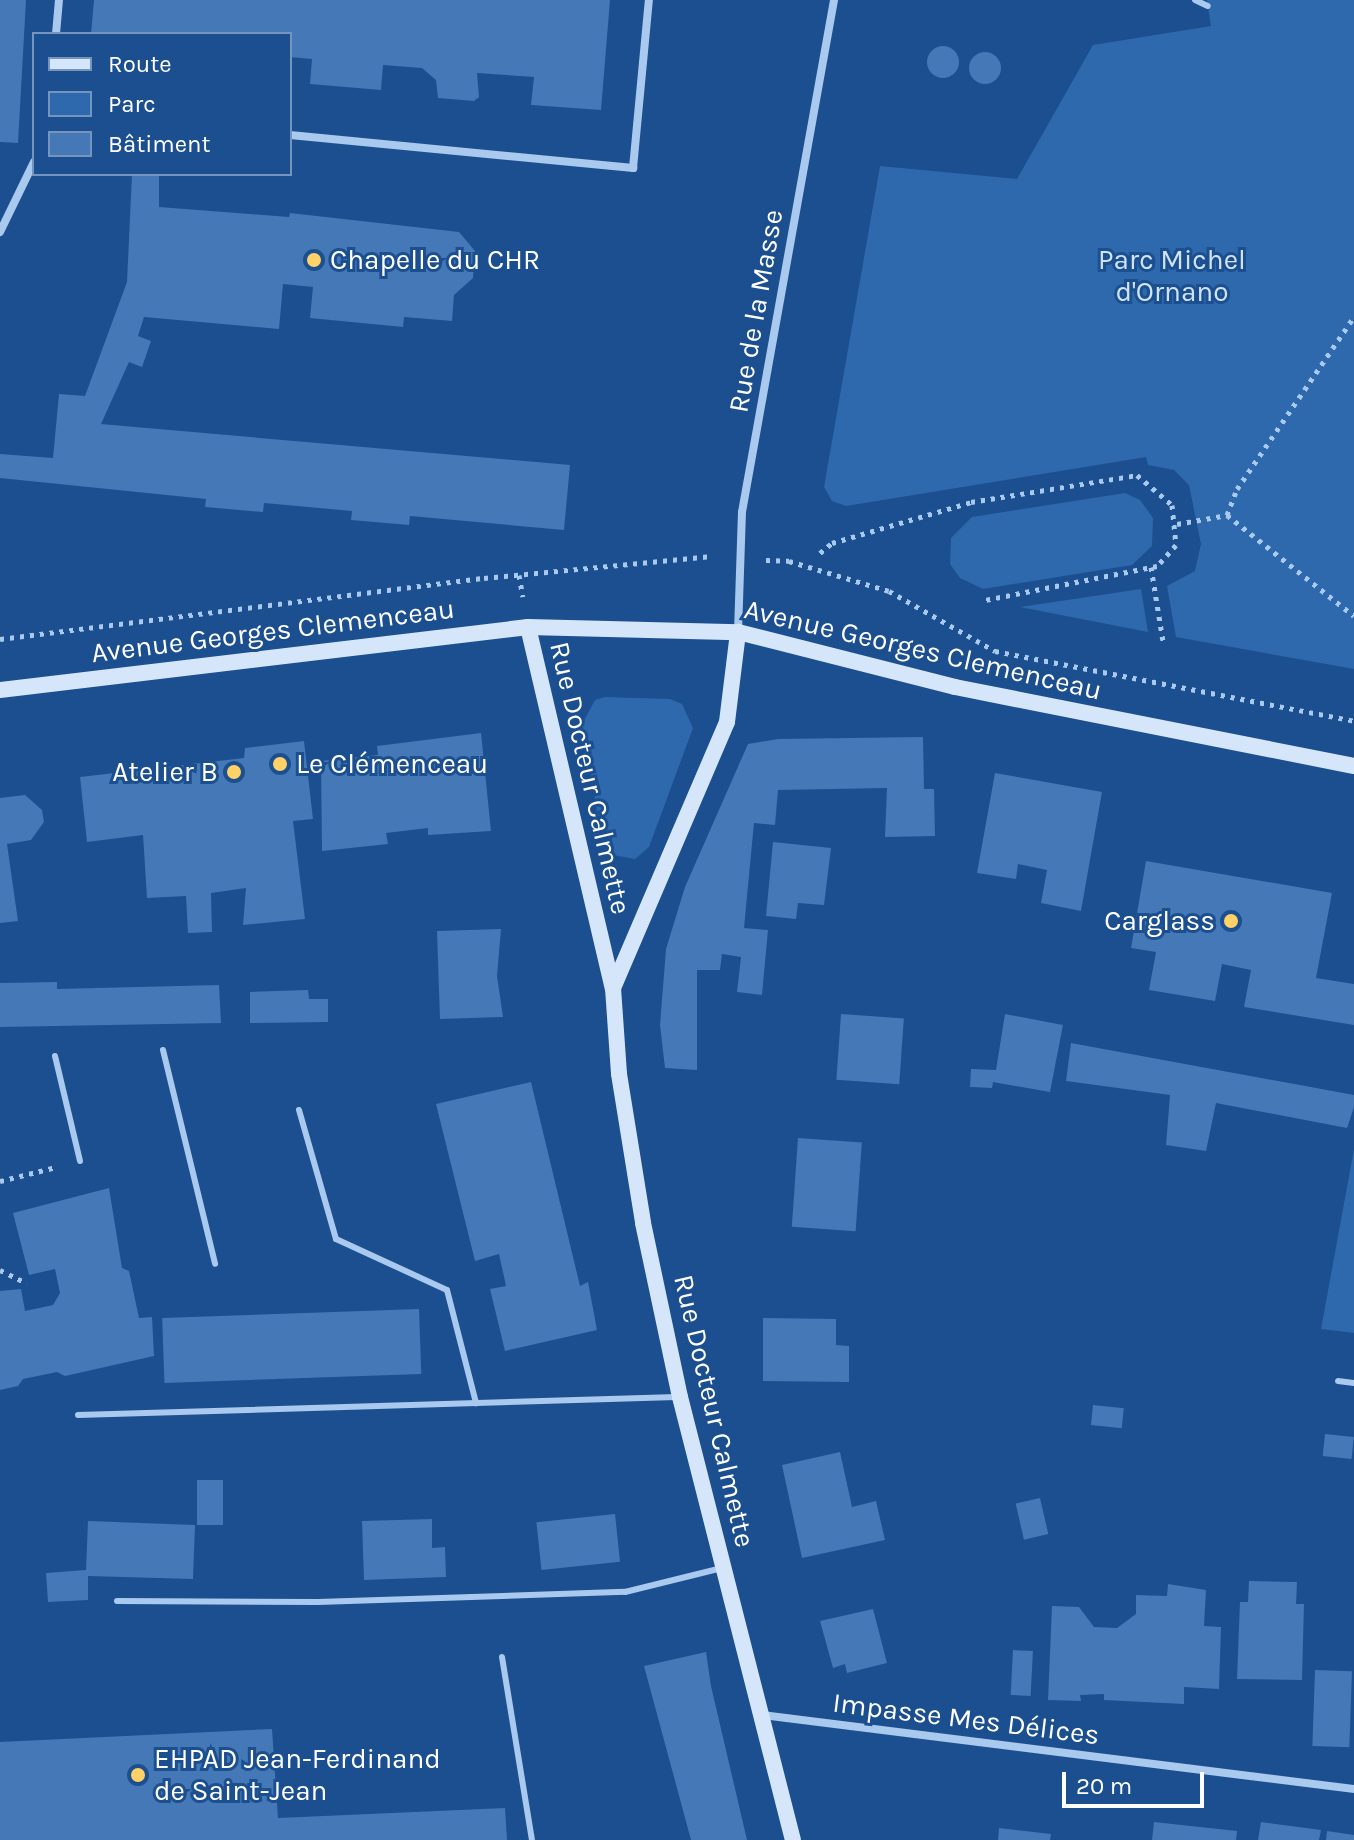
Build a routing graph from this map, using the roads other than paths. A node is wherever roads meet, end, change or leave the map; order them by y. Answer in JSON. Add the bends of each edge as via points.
{"nodes":[{"id":1,"x":59,"y":0,"type":"edge"},
{"id":2,"x":649,"y":0,"type":"edge"},
{"id":3,"x":834,"y":0,"type":"edge"},
{"id":4,"x":1195,"y":0,"type":"edge"},
{"id":5,"x":1208,"y":6,"type":"dead end"},
{"id":6,"x":56,"y":32,"type":"edge"},
{"id":7,"x":292,"y":135,"type":"edge"},
{"id":8,"x":32,"y":166,"type":"edge"},
{"id":9,"x":0,"y":232,"type":"edge"},
{"id":10,"x":528,"y":627,"type":"junction"},
{"id":11,"x":738,"y":632,"type":"junction"},
{"id":12,"x":0,"y":690,"type":"edge"},
{"id":13,"x":1354,"y":766,"type":"edge"},
{"id":14,"x":613,"y":988,"type":"junction"},
{"id":15,"x":163,"y":1050,"type":"dead end"},
{"id":16,"x":55,"y":1056,"type":"dead end"},
{"id":17,"x":299,"y":1110,"type":"dead end"},
{"id":18,"x":80,"y":1161,"type":"road end"},
{"id":19,"x":215,"y":1264,"type":"dead end"},
{"id":20,"x":1338,"y":1381,"type":"dead end"},
{"id":21,"x":1354,"y":1383,"type":"edge"},
{"id":22,"x":680,"y":1397,"type":"junction"},
{"id":23,"x":476,"y":1403,"type":"junction"},
{"id":24,"x":78,"y":1415,"type":"dead end"},
{"id":25,"x":724,"y":1567,"type":"junction"},
{"id":26,"x":117,"y":1601,"type":"dead end"},
{"id":27,"x":502,"y":1657,"type":"dead end"},
{"id":28,"x":762,"y":1715,"type":"junction"},
{"id":29,"x":1354,"y":1789,"type":"edge"},
{"id":30,"x":532,"y":1840,"type":"edge"},
{"id":31,"x":793,"y":1840,"type":"edge"}],
"edges":[{"from":1,"to":6,"type":"street"},
{"from":2,"to":7,"type":"street","via":[[633,168]]},
{"from":3,"to":11,"type":"street","name":"Rue de la Masse","via":[[742,512]]},
{"from":4,"to":5,"type":"lane"},
{"from":8,"to":9,"type":"street"},
{"from":10,"to":11,"type":"street","name":"Avenue Georges Clemenceau"},
{"from":10,"to":12,"type":"street","name":"Avenue Georges Clemenceau"},
{"from":10,"to":14,"type":"street","name":"Rue Docteur Calmette"},
{"from":11,"to":13,"type":"street","name":"Avenue Georges Clemenceau","via":[[955,687]]},
{"from":11,"to":14,"type":"street","name":"Rue Docteur Calmette","via":[[727,722]]},
{"from":14,"to":22,"type":"street","name":"Rue Docteur Calmette","via":[[619,1074],[643,1223]]},
{"from":15,"to":19,"type":"lane"},
{"from":16,"to":18,"type":"lane"},
{"from":17,"to":23,"type":"lane","via":[[336,1239],[447,1290]]},
{"from":20,"to":21,"type":"lane"},
{"from":22,"to":23,"type":"lane"},
{"from":22,"to":25,"type":"street","name":"Rue Docteur Calmette"},
{"from":23,"to":24,"type":"lane"},
{"from":25,"to":26,"type":"lane","via":[[625,1592],[318,1602]]},
{"from":25,"to":28,"type":"street","name":"Rue Docteur Calmette"},
{"from":27,"to":30,"type":"lane"},
{"from":28,"to":29,"type":"street","name":"Impasse Mes Délices"},
{"from":28,"to":31,"type":"street","name":"Rue Docteur Calmette"}]}
